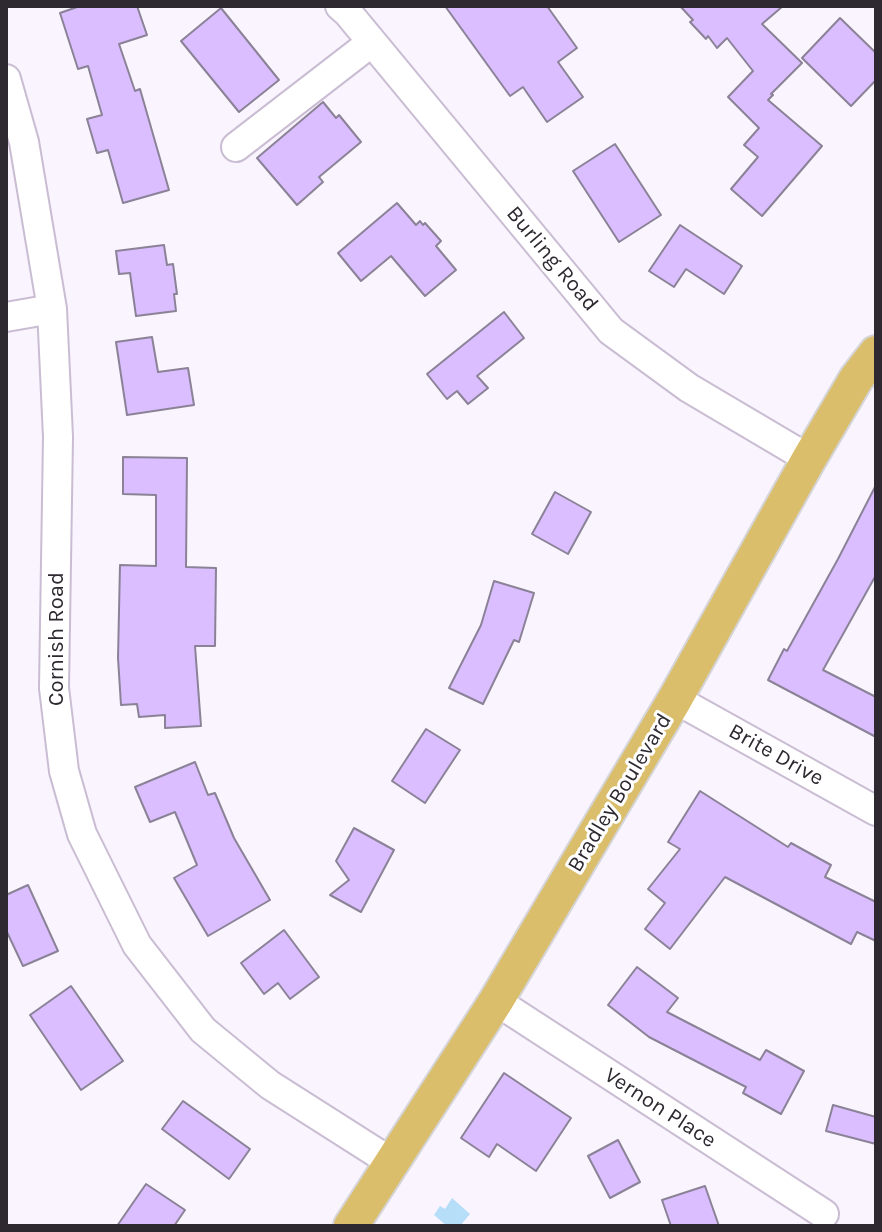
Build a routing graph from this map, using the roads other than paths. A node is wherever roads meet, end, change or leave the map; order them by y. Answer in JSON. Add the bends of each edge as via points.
{"nodes":[{"id":1,"x":340,"y":6,"type":"edge"},
{"id":2,"x":372,"y":42,"type":"junction"},
{"id":3,"x":6,"y":79,"type":"edge"},
{"id":4,"x":236,"y":147,"type":"dead end"},
{"id":5,"x":52,"y":309,"type":"junction"},
{"id":6,"x":6,"y":317,"type":"edge"},
{"id":7,"x":876,"y":353,"type":"edge"},
{"id":8,"x":809,"y":459,"type":"junction"},
{"id":9,"x":675,"y":699,"type":"junction"},
{"id":10,"x":876,"y":811,"type":"edge"},
{"id":11,"x":496,"y":1001,"type":"junction"},
{"id":12,"x":391,"y":1162,"type":"junction"},
{"id":13,"x":824,"y":1214,"type":"dead end"},
{"id":14,"x":351,"y":1226,"type":"edge"}],
"edges":[{"from":1,"to":2,"type":"street","name":"Burling Road"},
{"from":2,"to":4,"type":"street"},
{"from":2,"to":8,"type":"street","name":"Burling Road","via":[[611,331],[689,388]]},
{"from":3,"to":5,"type":"street","name":"Cornish Road","via":[[24,142]]},
{"from":5,"to":6,"type":"street"},
{"from":5,"to":12,"type":"street","name":"Cornish Road","via":[[58,437],[54,688],[64,771],[82,834],[137,945],[203,1030],[270,1085]]},
{"from":7,"to":8,"type":"main road","name":"Bradley Boulevard"},
{"from":8,"to":9,"type":"main road","name":"Bradley Boulevard"},
{"from":9,"to":10,"type":"street","name":"Brite Drive"},
{"from":9,"to":11,"type":"main road","name":"Bradley Boulevard"},
{"from":11,"to":12,"type":"main road","name":"Bradley Boulevard"},
{"from":11,"to":13,"type":"street","name":"Vernon Place"},
{"from":12,"to":14,"type":"main road","name":"Bradley Boulevard"}]}
